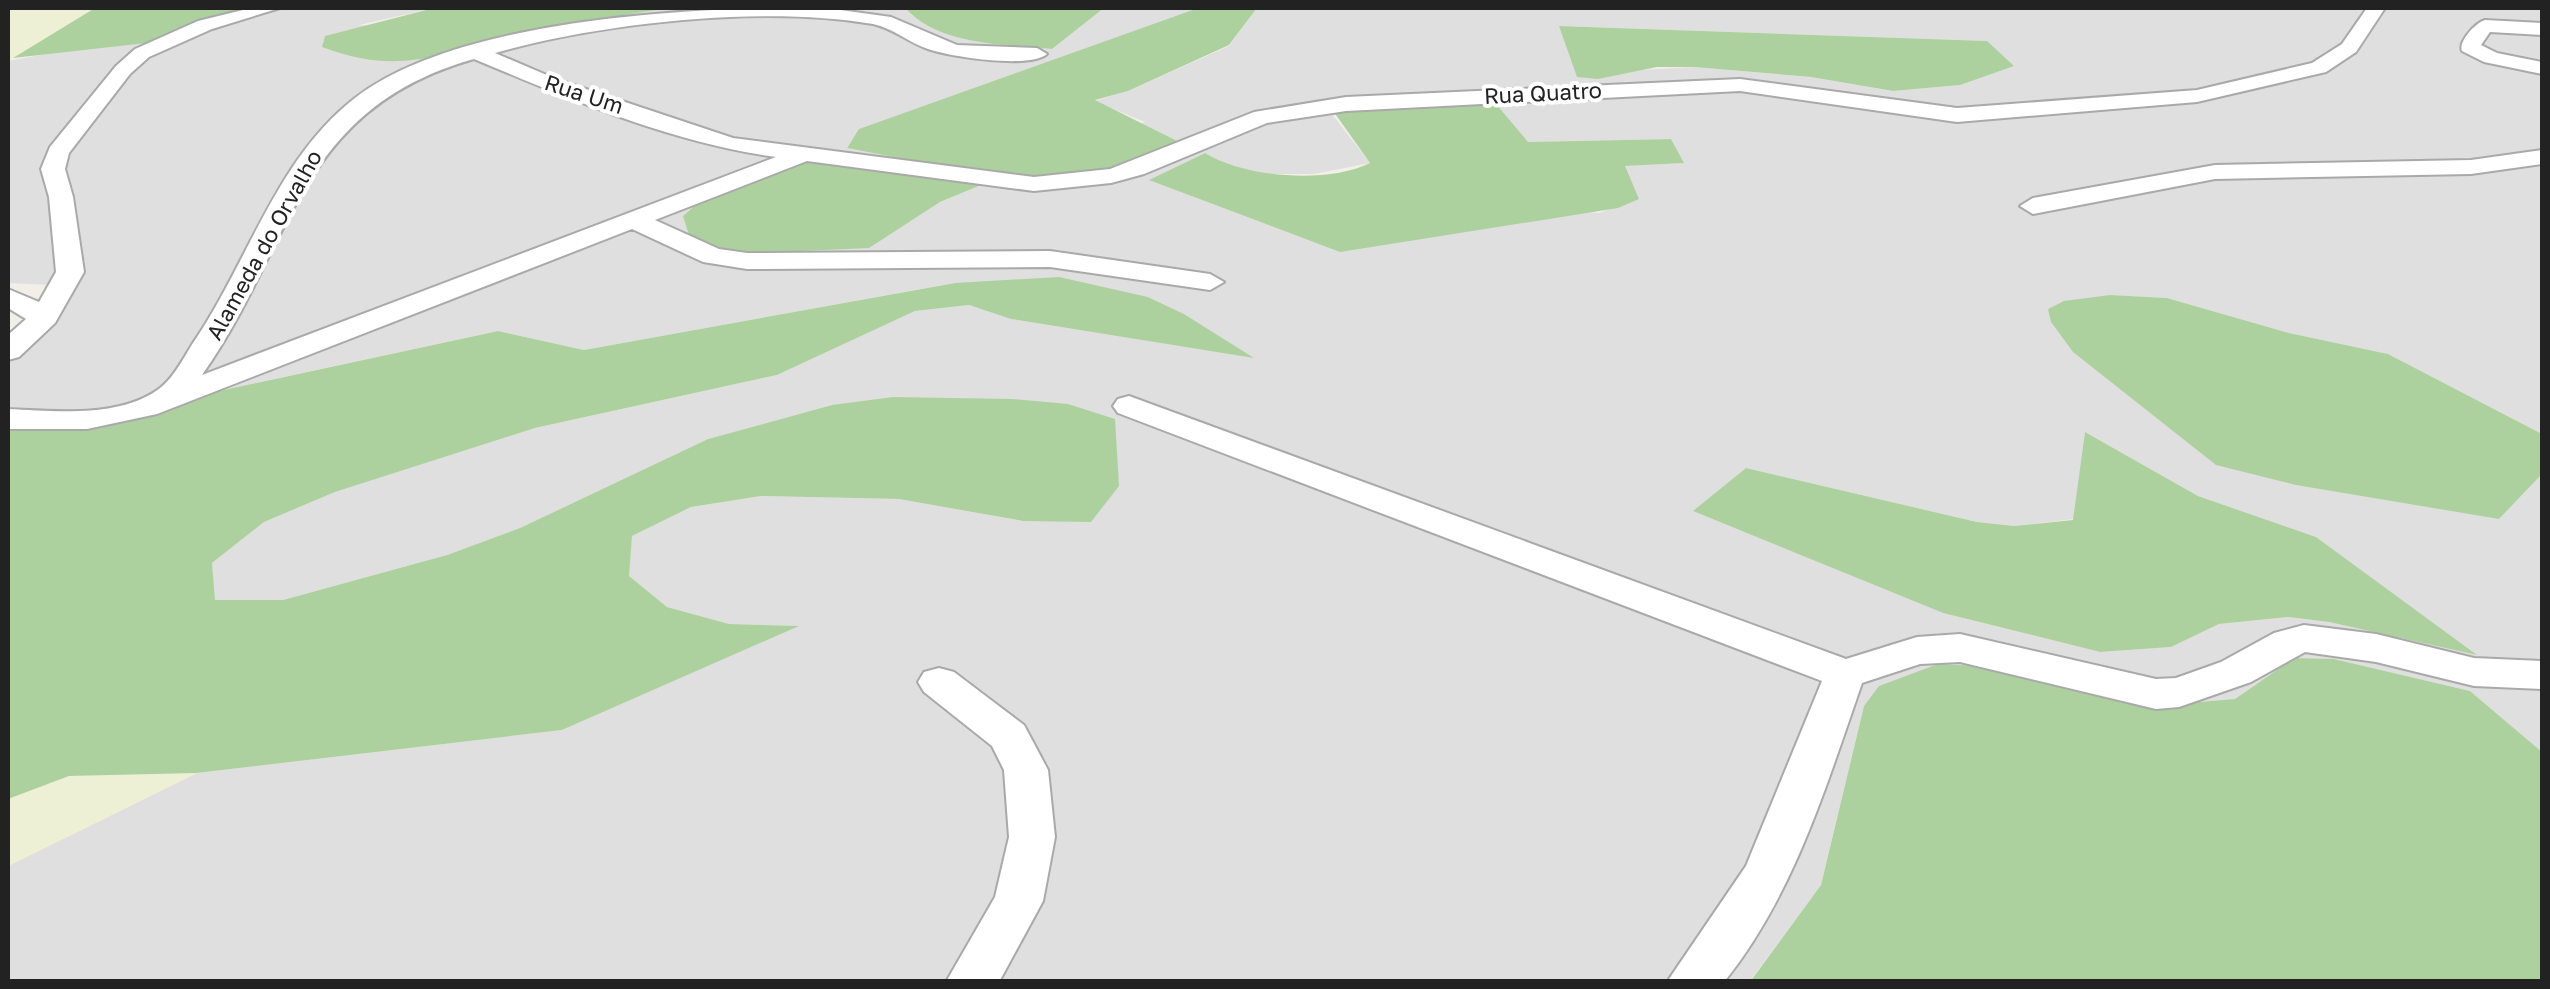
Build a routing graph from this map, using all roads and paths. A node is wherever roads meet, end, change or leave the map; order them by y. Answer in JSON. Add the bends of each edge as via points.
{"nodes":[{"id":1,"x":272,"y":8,"type":"edge"},
{"id":2,"x":2376,"y":8,"type":"edge"},
{"id":3,"x":876,"y":14,"type":"edge"},
{"id":4,"x":2542,"y":29,"type":"edge"},
{"id":5,"x":475,"y":52,"type":"junction"},
{"id":6,"x":1037,"y":54,"type":"dead end"},
{"id":7,"x":2542,"y":68,"type":"edge"},
{"id":8,"x":694,"y":132,"type":"joint"},
{"id":9,"x":807,"y":153,"type":"junction"},
{"id":10,"x":2542,"y":157,"type":"edge"},
{"id":11,"x":2034,"y":206,"type":"dead end"},
{"id":12,"x":635,"y":221,"type":"junction"},
{"id":13,"x":1210,"y":282,"type":"dead end"},
{"id":14,"x":8,"y":297,"type":"edge"},
{"id":15,"x":45,"y":317,"type":"junction"},
{"id":16,"x":8,"y":351,"type":"edge"},
{"id":17,"x":167,"y":399,"type":"junction"},
{"id":18,"x":1129,"y":406,"type":"dead end"},
{"id":19,"x":8,"y":419,"type":"edge"},
{"id":20,"x":1845,"y":674,"type":"junction"},
{"id":21,"x":2542,"y":675,"type":"edge"},
{"id":22,"x":939,"y":682,"type":"dead end"},
{"id":23,"x":972,"y":982,"type":"edge"},
{"id":24,"x":1693,"y":982,"type":"edge"}],
"edges":[{"from":1,"to":15,"type":"street","via":[[182,33],[142,53],[58,152],[53,169],[70,272]]},
{"from":2,"to":9,"type":"street","name":"Rua Quatro","via":[[2349,48],[2319,68],[2197,96],[2111,105],[1957,115],[1740,85],[1346,104],[1262,117],[1124,173],[1034,184]]},
{"from":3,"to":5,"type":"street","name":"Alameda do Orvalho","via":[[697,13]]},
{"from":3,"to":6,"type":"street","name":"Alameda do Orvalho","via":[[934,45]]},
{"from":4,"to":7,"type":"street","via":[[2485,26],[2469,46],[2491,58]]},
{"from":5,"to":8,"type":"street","name":"Rua Um"},
{"from":5,"to":17,"type":"street","name":"Alameda do Orvalho","via":[[372,94],[328,133],[215,337]]},
{"from":8,"to":9,"type":"street","name":"Rua Quatro","via":[[730,144]]},
{"from":9,"to":12,"type":"street"},
{"from":10,"to":11,"type":"street","via":[[2424,169],[2216,172]]},
{"from":12,"to":13,"type":"street","via":[[713,256],[747,260],[1050,259]]},
{"from":12,"to":17,"type":"street"},
{"from":14,"to":15,"type":"street"},
{"from":15,"to":16,"type":"street"},
{"from":17,"to":19,"type":"street","via":[[80,419]]},
{"from":18,"to":20,"type":"street"},
{"from":20,"to":21,"type":"street","via":[[1917,651],[1960,648],[2156,694],[2236,672],[2304,638],[2474,672]]},
{"from":20,"to":24,"type":"street","via":[[1754,897]]},
{"from":22,"to":23,"type":"street","via":[[1009,736],[1026,770],[1032,837],[1019,901]]}]}
